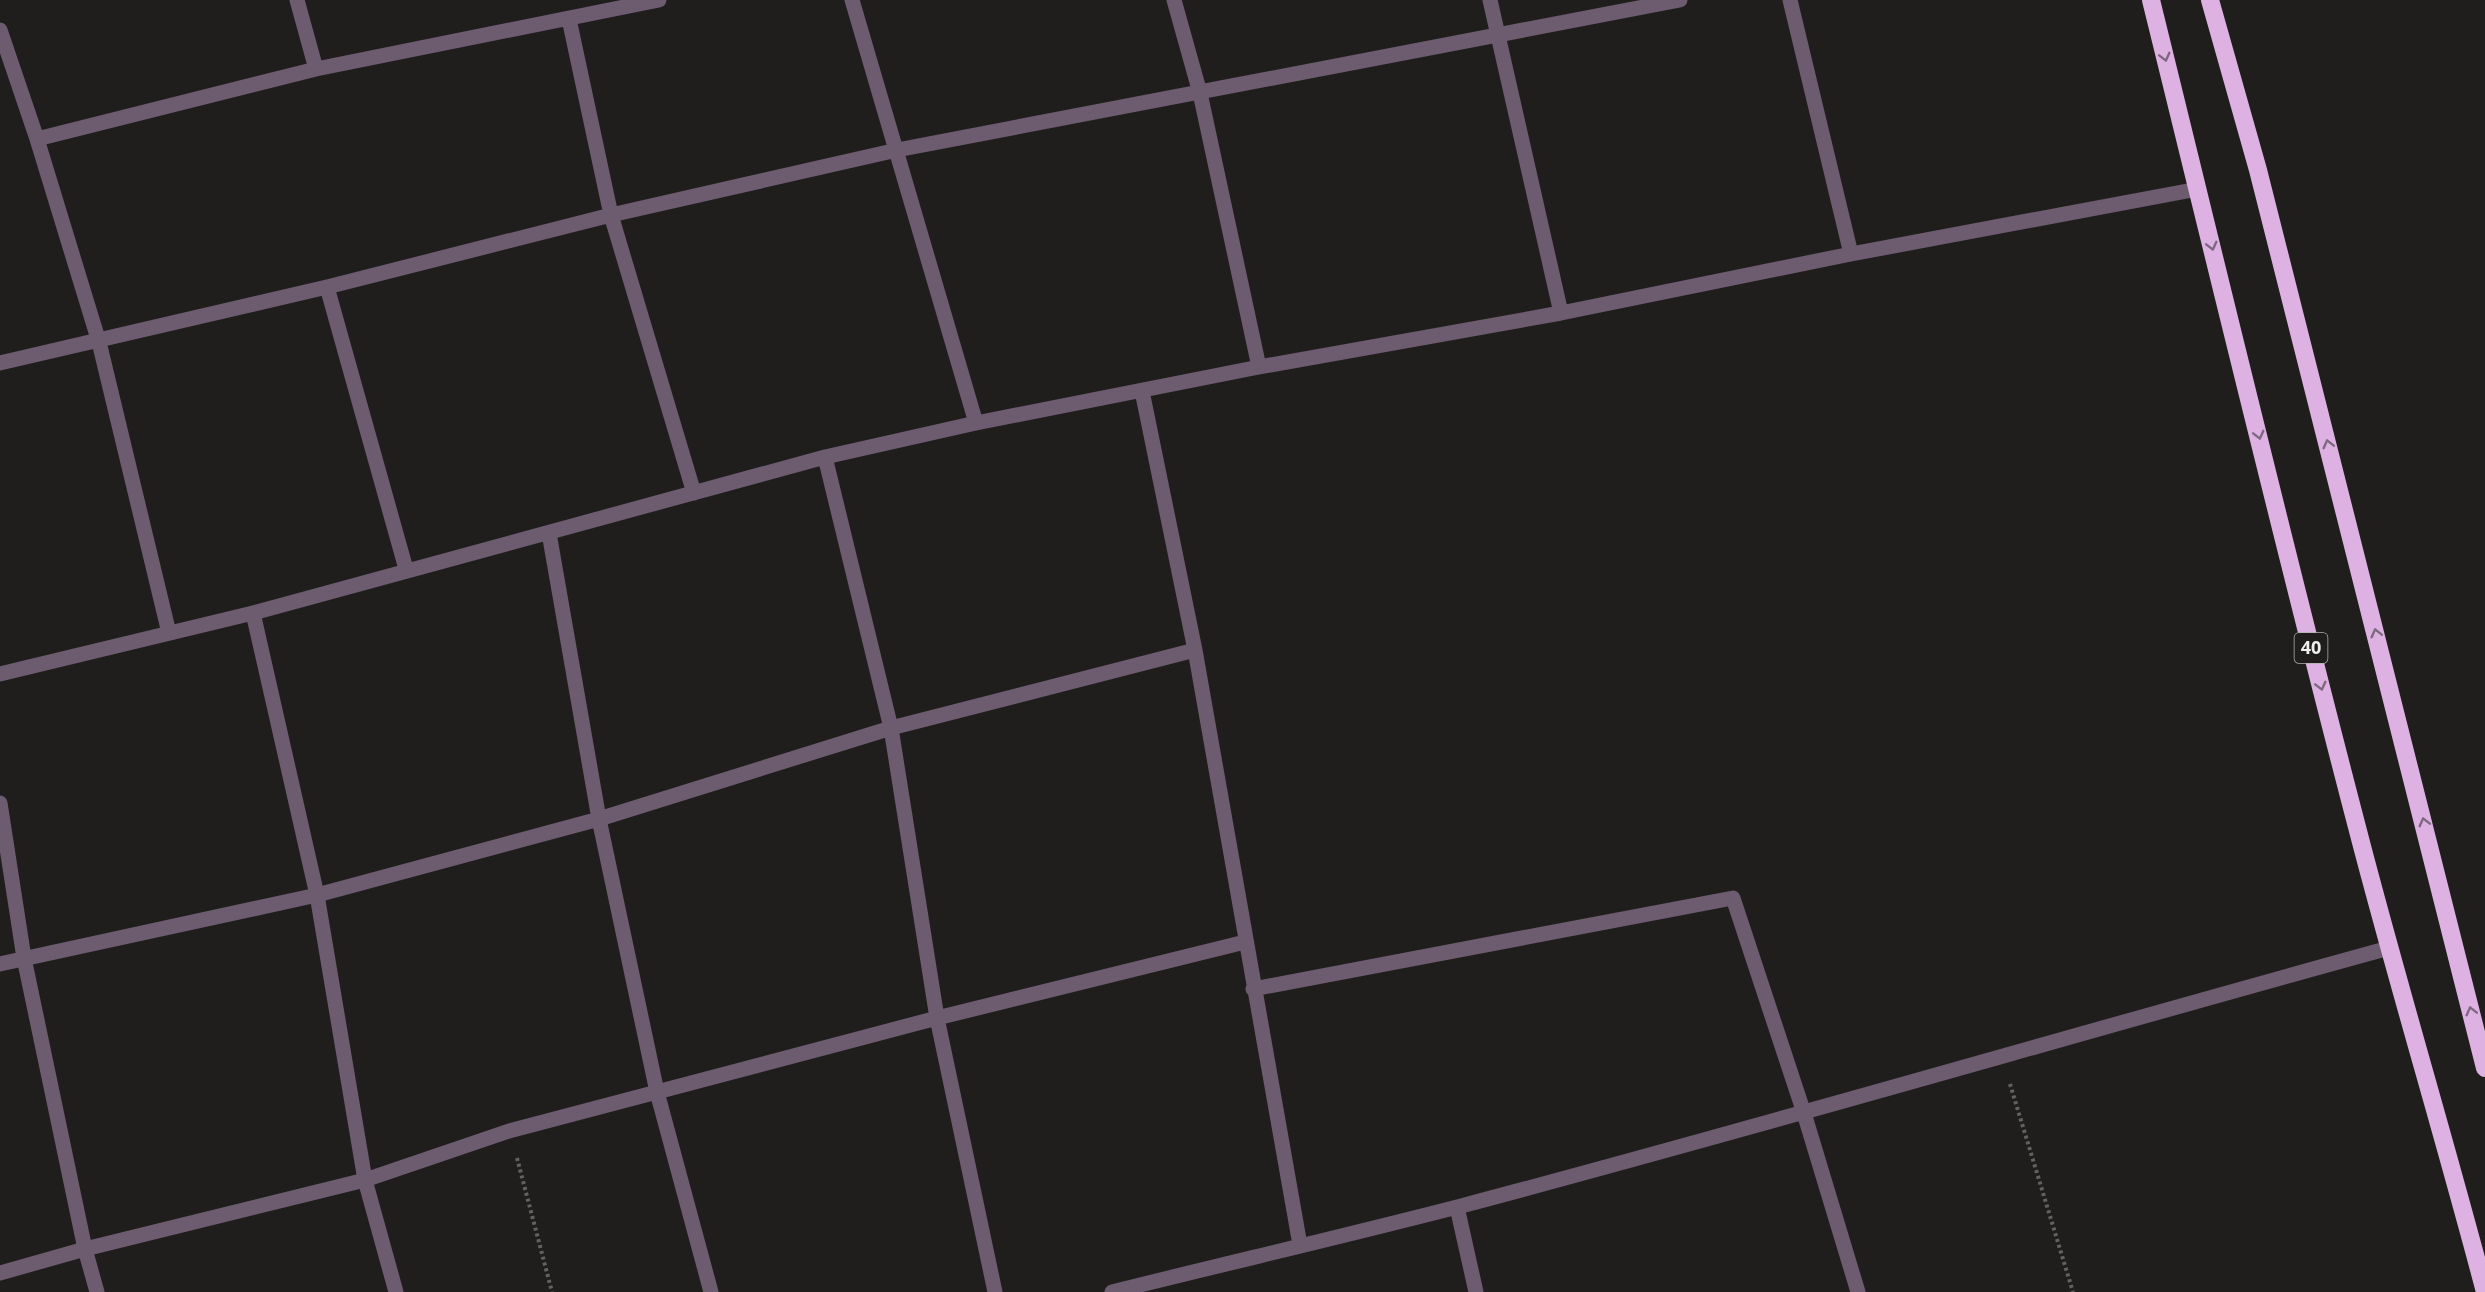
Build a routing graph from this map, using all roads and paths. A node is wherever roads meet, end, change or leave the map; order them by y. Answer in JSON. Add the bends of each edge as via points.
{"nodes":[{"id":1,"x":297,"y":0,"type":"edge"},
{"id":2,"x":659,"y":0,"type":"edge"},
{"id":3,"x":852,"y":0,"type":"edge"},
{"id":4,"x":1174,"y":0,"type":"edge"},
{"id":5,"x":1490,"y":0,"type":"edge"},
{"id":6,"x":1680,"y":0,"type":"edge"},
{"id":7,"x":1790,"y":0,"type":"edge"},
{"id":8,"x":2151,"y":0,"type":"edge"},
{"id":9,"x":2210,"y":0,"type":"edge"},
{"id":10,"x":569,"y":19,"type":"junction"},
{"id":11,"x":0,"y":30,"type":"edge"},
{"id":12,"x":1499,"y":33,"type":"junction"},
{"id":13,"x":6,"y":68,"type":"edge"},
{"id":14,"x":316,"y":69,"type":"junction"},
{"id":15,"x":1200,"y":93,"type":"junction"},
{"id":16,"x":37,"y":139,"type":"junction"},
{"id":17,"x":897,"y":150,"type":"junction"},
{"id":18,"x":2198,"y":189,"type":"junction"},
{"id":19,"x":611,"y":215,"type":"junction"},
{"id":20,"x":1851,"y":254,"type":"junction"},
{"id":21,"x":327,"y":287,"type":"junction"},
{"id":22,"x":1561,"y":313,"type":"junction"},
{"id":23,"x":99,"y":342,"type":"junction"},
{"id":24,"x":0,"y":363,"type":"edge"},
{"id":25,"x":1259,"y":368,"type":"junction"},
{"id":26,"x":1142,"y":391,"type":"junction"},
{"id":27,"x":976,"y":423,"type":"junction"},
{"id":28,"x":825,"y":457,"type":"junction"},
{"id":29,"x":694,"y":493,"type":"junction"},
{"id":30,"x":549,"y":533,"type":"junction"},
{"id":31,"x":406,"y":569,"type":"junction"},
{"id":32,"x":253,"y":613,"type":"junction"},
{"id":33,"x":169,"y":633,"type":"junction"},
{"id":34,"x":1195,"y":650,"type":"junction"},
{"id":35,"x":0,"y":674,"type":"edge"},
{"id":36,"x":891,"y":728,"type":"junction"},
{"id":37,"x":0,"y":803,"type":"edge"},
{"id":38,"x":599,"y":819,"type":"junction"},
{"id":39,"x":317,"y":896,"type":"junction"},
{"id":40,"x":1245,"y":942,"type":"junction"},
{"id":41,"x":2389,"y":948,"type":"junction"},
{"id":42,"x":24,"y":958,"type":"junction"},
{"id":43,"x":0,"y":964,"type":"edge"},
{"id":44,"x":1253,"y":989,"type":"junction"},
{"id":45,"x":937,"y":1018,"type":"junction"},
{"id":46,"x":2001,"y":1055,"type":"junction"},
{"id":47,"x":2484,"y":1064,"type":"edge"},
{"id":48,"x":657,"y":1092,"type":"junction"},
{"id":49,"x":1804,"y":1113,"type":"junction"},
{"id":50,"x":509,"y":1131,"type":"junction"},
{"id":51,"x":365,"y":1180,"type":"junction"},
{"id":52,"x":1457,"y":1207,"type":"junction"},
{"id":53,"x":1300,"y":1245,"type":"junction"},
{"id":54,"x":85,"y":1249,"type":"junction"},
{"id":55,"x":0,"y":1273,"type":"edge"},
{"id":56,"x":97,"y":1292,"type":"edge"},
{"id":57,"x":396,"y":1292,"type":"edge"},
{"id":58,"x":552,"y":1292,"type":"edge"},
{"id":59,"x":711,"y":1292,"type":"edge"},
{"id":60,"x":995,"y":1292,"type":"edge"},
{"id":61,"x":1112,"y":1292,"type":"edge"},
{"id":62,"x":1476,"y":1292,"type":"edge"},
{"id":63,"x":1858,"y":1292,"type":"edge"},
{"id":64,"x":2073,"y":1292,"type":"edge"},
{"id":65,"x":2485,"y":1292,"type":"edge"}],
"edges":[{"from":1,"to":14,"type":"street"},
{"from":2,"to":10,"type":"street"},
{"from":3,"to":17,"type":"street"},
{"from":4,"to":15,"type":"street"},
{"from":5,"to":12,"type":"street"},
{"from":6,"to":12,"type":"street"},
{"from":7,"to":20,"type":"street"},
{"from":8,"to":18,"type":"highway","number":"40","one_way":true},
{"from":47,"to":9,"type":"highway","one_way":true,"via":[[2260,181]]},
{"from":10,"to":14,"type":"street"},
{"from":10,"to":19,"type":"street"},
{"from":11,"to":13,"type":"street"},
{"from":12,"to":15,"type":"street"},
{"from":12,"to":22,"type":"street"},
{"from":13,"to":16,"type":"street"},
{"from":14,"to":16,"type":"street"},
{"from":15,"to":17,"type":"street"},
{"from":15,"to":25,"type":"street"},
{"from":16,"to":23,"type":"street"},
{"from":17,"to":19,"type":"street"},
{"from":17,"to":27,"type":"street"},
{"from":18,"to":20,"type":"street"},
{"from":18,"to":41,"type":"highway","number":"40","one_way":true},
{"from":19,"to":21,"type":"street"},
{"from":19,"to":29,"type":"street"},
{"from":20,"to":22,"type":"street"},
{"from":21,"to":23,"type":"street"},
{"from":21,"to":31,"type":"street"},
{"from":22,"to":25,"type":"street"},
{"from":23,"to":24,"type":"street"},
{"from":23,"to":33,"type":"street"},
{"from":25,"to":26,"type":"street"},
{"from":26,"to":27,"type":"street"},
{"from":26,"to":34,"type":"street"},
{"from":27,"to":28,"type":"street"},
{"from":28,"to":29,"type":"street"},
{"from":28,"to":36,"type":"street"},
{"from":29,"to":30,"type":"street"},
{"from":30,"to":31,"type":"street"},
{"from":30,"to":38,"type":"street"},
{"from":31,"to":32,"type":"street"},
{"from":32,"to":33,"type":"street"},
{"from":32,"to":39,"type":"street"},
{"from":33,"to":35,"type":"street"},
{"from":34,"to":36,"type":"street"},
{"from":34,"to":40,"type":"street"},
{"from":36,"to":38,"type":"street"},
{"from":36,"to":45,"type":"street"},
{"from":37,"to":42,"type":"street"},
{"from":38,"to":39,"type":"street"},
{"from":38,"to":48,"type":"street"},
{"from":39,"to":42,"type":"street"},
{"from":39,"to":51,"type":"street"},
{"from":40,"to":44,"type":"street"},
{"from":40,"to":45,"type":"street"},
{"from":41,"to":46,"type":"street"},
{"from":41,"to":65,"type":"highway","number":"40"},
{"from":42,"to":43,"type":"street"},
{"from":42,"to":54,"type":"street"},
{"from":44,"to":49,"type":"street","via":[[1733,898]]},
{"from":44,"to":53,"type":"street"},
{"from":45,"to":48,"type":"street"},
{"from":45,"to":60,"type":"street"},
{"from":46,"to":49,"type":"street"},
{"from":46,"to":64,"type":"path"},
{"from":48,"to":50,"type":"street"},
{"from":48,"to":59,"type":"street"},
{"from":49,"to":52,"type":"street"},
{"from":49,"to":63,"type":"street"},
{"from":50,"to":51,"type":"street"},
{"from":50,"to":58,"type":"path"},
{"from":51,"to":54,"type":"street"},
{"from":51,"to":57,"type":"street"},
{"from":52,"to":53,"type":"street"},
{"from":52,"to":62,"type":"street"},
{"from":53,"to":61,"type":"street"},
{"from":54,"to":55,"type":"street"},
{"from":54,"to":56,"type":"street"}]}
